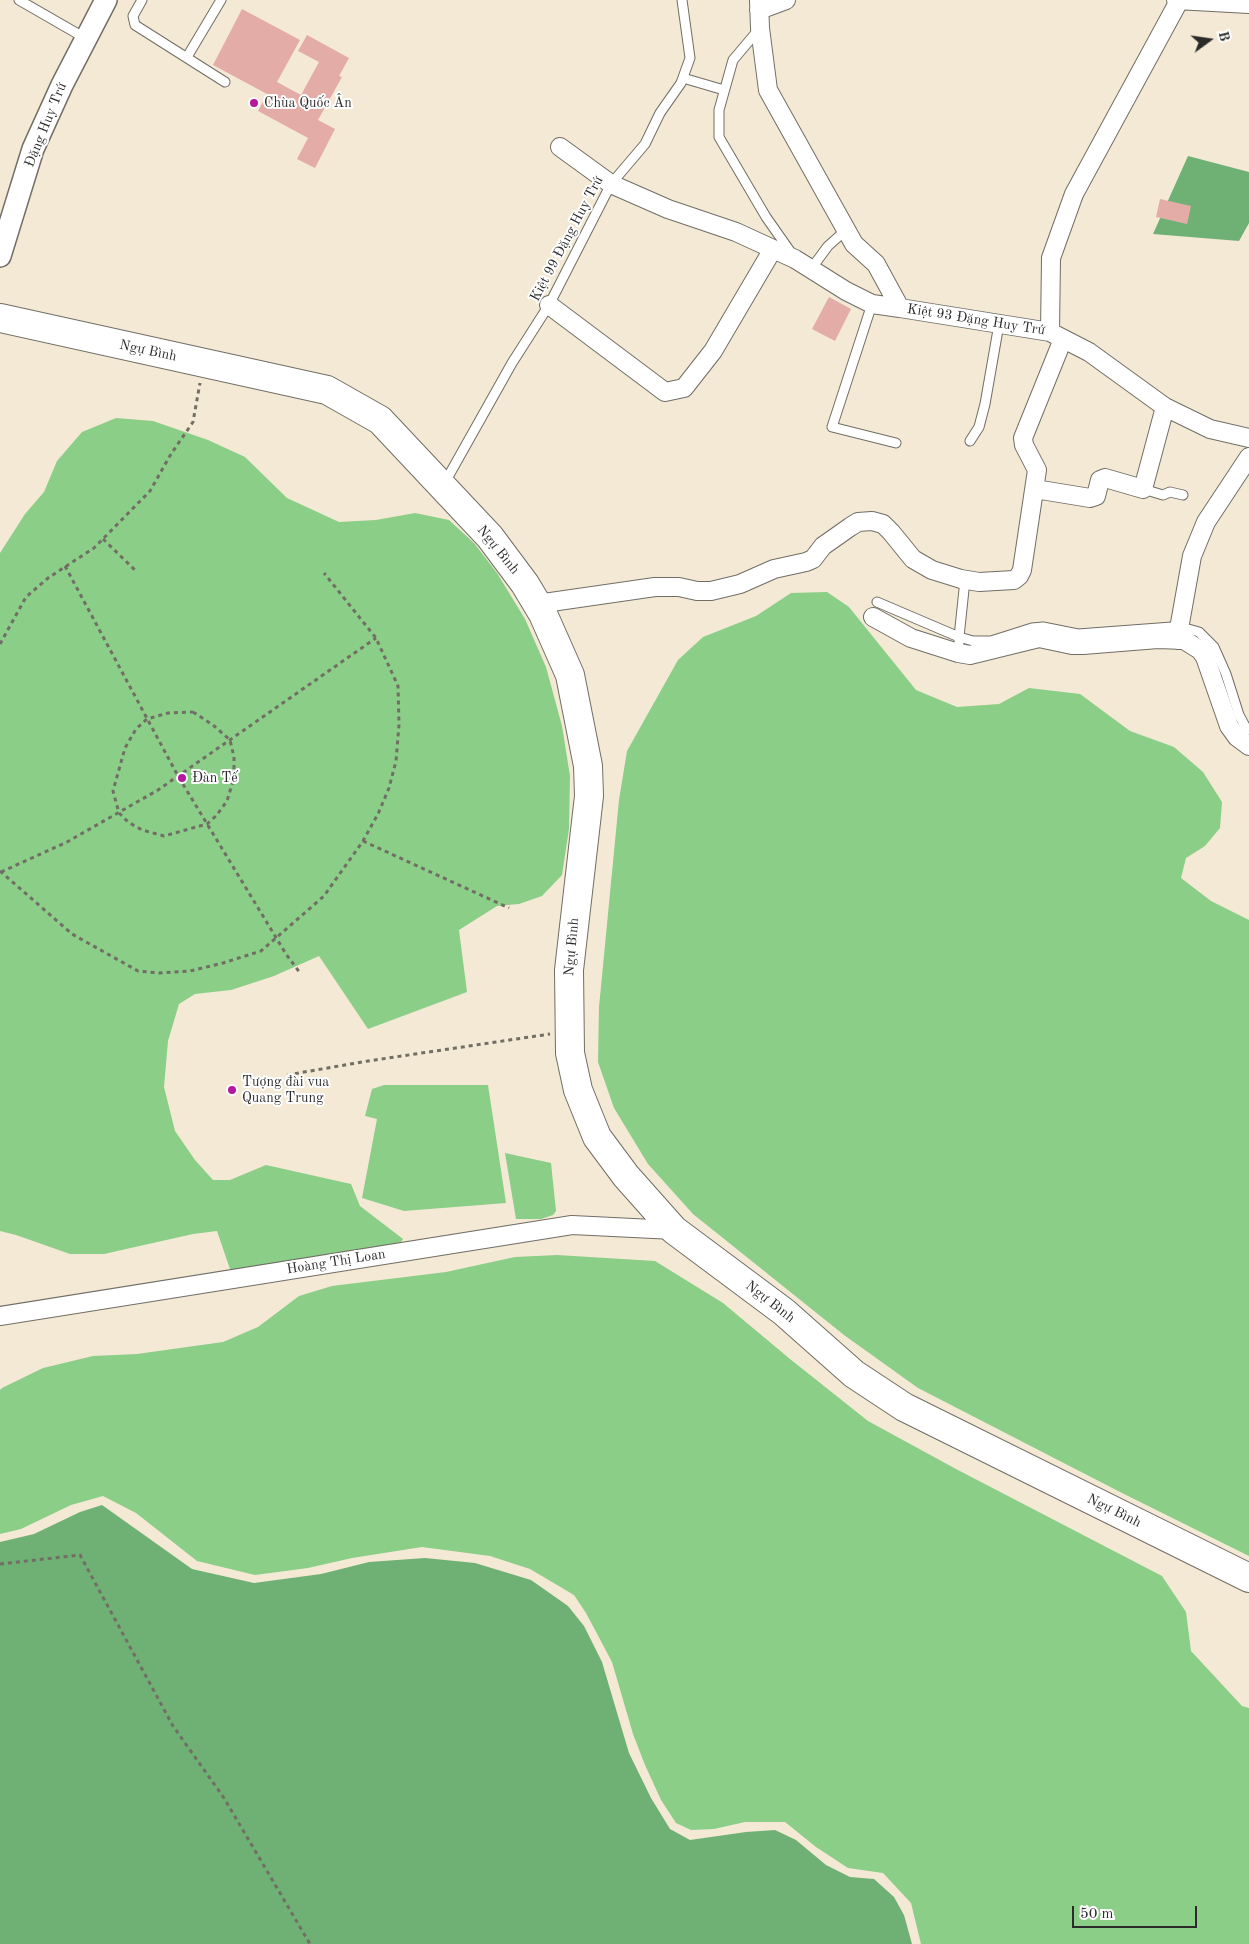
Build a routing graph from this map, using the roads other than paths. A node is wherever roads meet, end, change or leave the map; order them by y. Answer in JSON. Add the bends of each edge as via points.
{"nodes":[{"id":1,"x":19,"y":0,"type":"edge"},
{"id":2,"x":106,"y":0,"type":"edge"},
{"id":3,"x":142,"y":0,"type":"edge"},
{"id":4,"x":221,"y":0,"type":"edge"},
{"id":5,"x":682,"y":0,"type":"edge"},
{"id":6,"x":786,"y":0,"type":"edge"},
{"id":7,"x":1178,"y":1,"type":"edge"},
{"id":8,"x":1249,"y":4,"type":"edge"},
{"id":9,"x":759,"y":5,"type":"edge"},
{"id":10,"x":760,"y":28,"type":"junction"},
{"id":11,"x":85,"y":38,"type":"junction"},
{"id":12,"x":187,"y":57,"type":"junction"},
{"id":13,"x":683,"y":78,"type":"junction"},
{"id":14,"x":225,"y":82,"type":"dead end"},
{"id":15,"x":724,"y":90,"type":"junction"},
{"id":16,"x":560,"y":146,"type":"dead end"},
{"id":17,"x":610,"y":184,"type":"junction"},
{"id":18,"x":846,"y":230,"type":"junction"},
{"id":19,"x":773,"y":248,"type":"junction"},
{"id":20,"x":0,"y":256,"type":"edge"},
{"id":21,"x":795,"y":259,"type":"junction"},
{"id":22,"x":811,"y":269,"type":"junction"},
{"id":23,"x":872,"y":304,"type":"junction"},
{"id":24,"x":549,"y":305,"type":"junction"},
{"id":25,"x":900,"y":308,"type":"junction"},
{"id":26,"x":0,"y":318,"type":"edge"},
{"id":27,"x":999,"y":324,"type":"junction"},
{"id":28,"x":1057,"y":336,"type":"junction"},
{"id":29,"x":1165,"y":407,"type":"junction"},
{"id":30,"x":1249,"y":438,"type":"edge"},
{"id":31,"x":970,"y":441,"type":"dead end"},
{"id":32,"x":896,"y":443,"type":"dead end"},
{"id":33,"x":1249,"y":457,"type":"edge"},
{"id":34,"x":442,"y":487,"type":"junction"},
{"id":35,"x":1035,"y":488,"type":"junction"},
{"id":36,"x":1143,"y":489,"type":"junction"},
{"id":37,"x":1183,"y":495,"type":"dead end"},
{"id":38,"x":965,"y":580,"type":"junction"},
{"id":39,"x":537,"y":604,"type":"junction"},
{"id":40,"x":875,"y":610,"type":"dead end"},
{"id":41,"x":1178,"y":633,"type":"junction"},
{"id":42,"x":959,"y":645,"type":"junction"},
{"id":43,"x":1249,"y":730,"type":"edge"},
{"id":44,"x":1249,"y":746,"type":"edge"},
{"id":45,"x":674,"y":1230,"type":"junction"},
{"id":46,"x":0,"y":1316,"type":"edge"},
{"id":47,"x":1249,"y":1578,"type":"edge"}],
"edges":[{"from":1,"to":11,"type":"lane"},
{"from":2,"to":11,"type":"street","name":"Đặng Huy Trứ"},
{"from":3,"to":12,"type":"lane","via":[[132,16],[135,25]]},
{"from":4,"to":12,"type":"lane"},
{"from":5,"to":13,"type":"lane","name":"Kiệt 99 Đặng Huy Trứ","via":[[690,58]]},
{"from":6,"to":9,"type":"street"},
{"from":7,"to":8,"type":"street"},
{"from":7,"to":28,"type":"street","via":[[1074,194],[1051,258]]},
{"from":9,"to":10,"type":"street","name":"Kiệt 93 Đặng Huy Trứ"},
{"from":10,"to":15,"type":"lane","via":[[733,60]]},
{"from":10,"to":18,"type":"street","name":"Kiệt 93 Đặng Huy Trứ","via":[[768,90]]},
{"from":11,"to":20,"type":"street","name":"Đặng Huy Trứ","via":[[33,149]]},
{"from":12,"to":14,"type":"lane"},
{"from":13,"to":15,"type":"lane"},
{"from":13,"to":17,"type":"lane","name":"Kiệt 99 Đặng Huy Trứ","via":[[645,144]]},
{"from":15,"to":21,"type":"lane","via":[[719,110],[719,137]]},
{"from":16,"to":17,"type":"street"},
{"from":17,"to":19,"type":"street"},
{"from":17,"to":24,"type":"lane","name":"Kiệt 99 Đặng Huy Trứ"},
{"from":18,"to":22,"type":"lane","via":[[828,246]]},
{"from":18,"to":25,"type":"street","name":"Kiệt 93 Đặng Huy Trứ","via":[[854,244],[876,264]]},
{"from":19,"to":21,"type":"street"},
{"from":19,"to":24,"type":"street","via":[[713,351],[684,388],[665,392]]},
{"from":21,"to":22,"type":"street"},
{"from":22,"to":23,"type":"street"},
{"from":23,"to":25,"type":"street"},
{"from":23,"to":32,"type":"lane","via":[[832,427]]},
{"from":24,"to":34,"type":"lane","name":"Kiệt 99 Đặng Huy Trứ","via":[[512,363]]},
{"from":25,"to":27,"type":"street","name":"Kiệt 93 Đặng Huy Trứ"},
{"from":26,"to":34,"type":"highway","name":"Ngự Bình","via":[[327,390],[380,420]]},
{"from":27,"to":28,"type":"street","name":"Kiệt 93 Đặng Huy Trứ"},
{"from":27,"to":31,"type":"lane","via":[[985,404],[979,427]]},
{"from":28,"to":29,"type":"street","name":"Kiệt 93 Đặng Huy Trứ","via":[[1088,352]]},
{"from":28,"to":35,"type":"street","via":[[1023,438],[1037,470]]},
{"from":29,"to":30,"type":"street","name":"Kiệt 93 Đặng Huy Trứ","via":[[1210,429]]},
{"from":29,"to":36,"type":"street"},
{"from":33,"to":41,"type":"street","via":[[1206,522],[1192,556]]},
{"from":34,"to":39,"type":"highway","name":"Ngự Bình","via":[[490,537]]},
{"from":35,"to":36,"type":"street","via":[[1090,498],[1096,496],[1100,480],[1105,478]]},
{"from":35,"to":38,"type":"street","via":[[1019,576],[1014,580]]},
{"from":36,"to":37,"type":"lane","via":[[1163,495],[1170,492]]},
{"from":38,"to":39,"type":"street","via":[[932,570],[913,559],[883,524],[872,521],[858,522],[850,527],[823,546],[813,559],[712,591],[655,587]]},
{"from":38,"to":42,"type":"lane"},
{"from":39,"to":45,"type":"highway","name":"Ngự Bình","via":[[570,675],[588,766],[589,796],[569,970],[570,1053],[578,1090],[597,1137],[626,1176]]},
{"from":40,"to":42,"type":"street","via":[[911,638]]},
{"from":41,"to":42,"type":"street","via":[[1158,639],[1078,645],[1039,638],[970,655]]},
{"from":41,"to":43,"type":"lane","via":[[1199,632],[1214,647],[1238,715]]},
{"from":41,"to":44,"type":"street","via":[[1205,657],[1229,726]]},
{"from":45,"to":46,"type":"street","name":"Hoàng Thị Loan","via":[[572,1225]]},
{"from":45,"to":47,"type":"highway","name":"Ngự Bình","via":[[784,1312],[854,1374],[904,1407]]}]}
